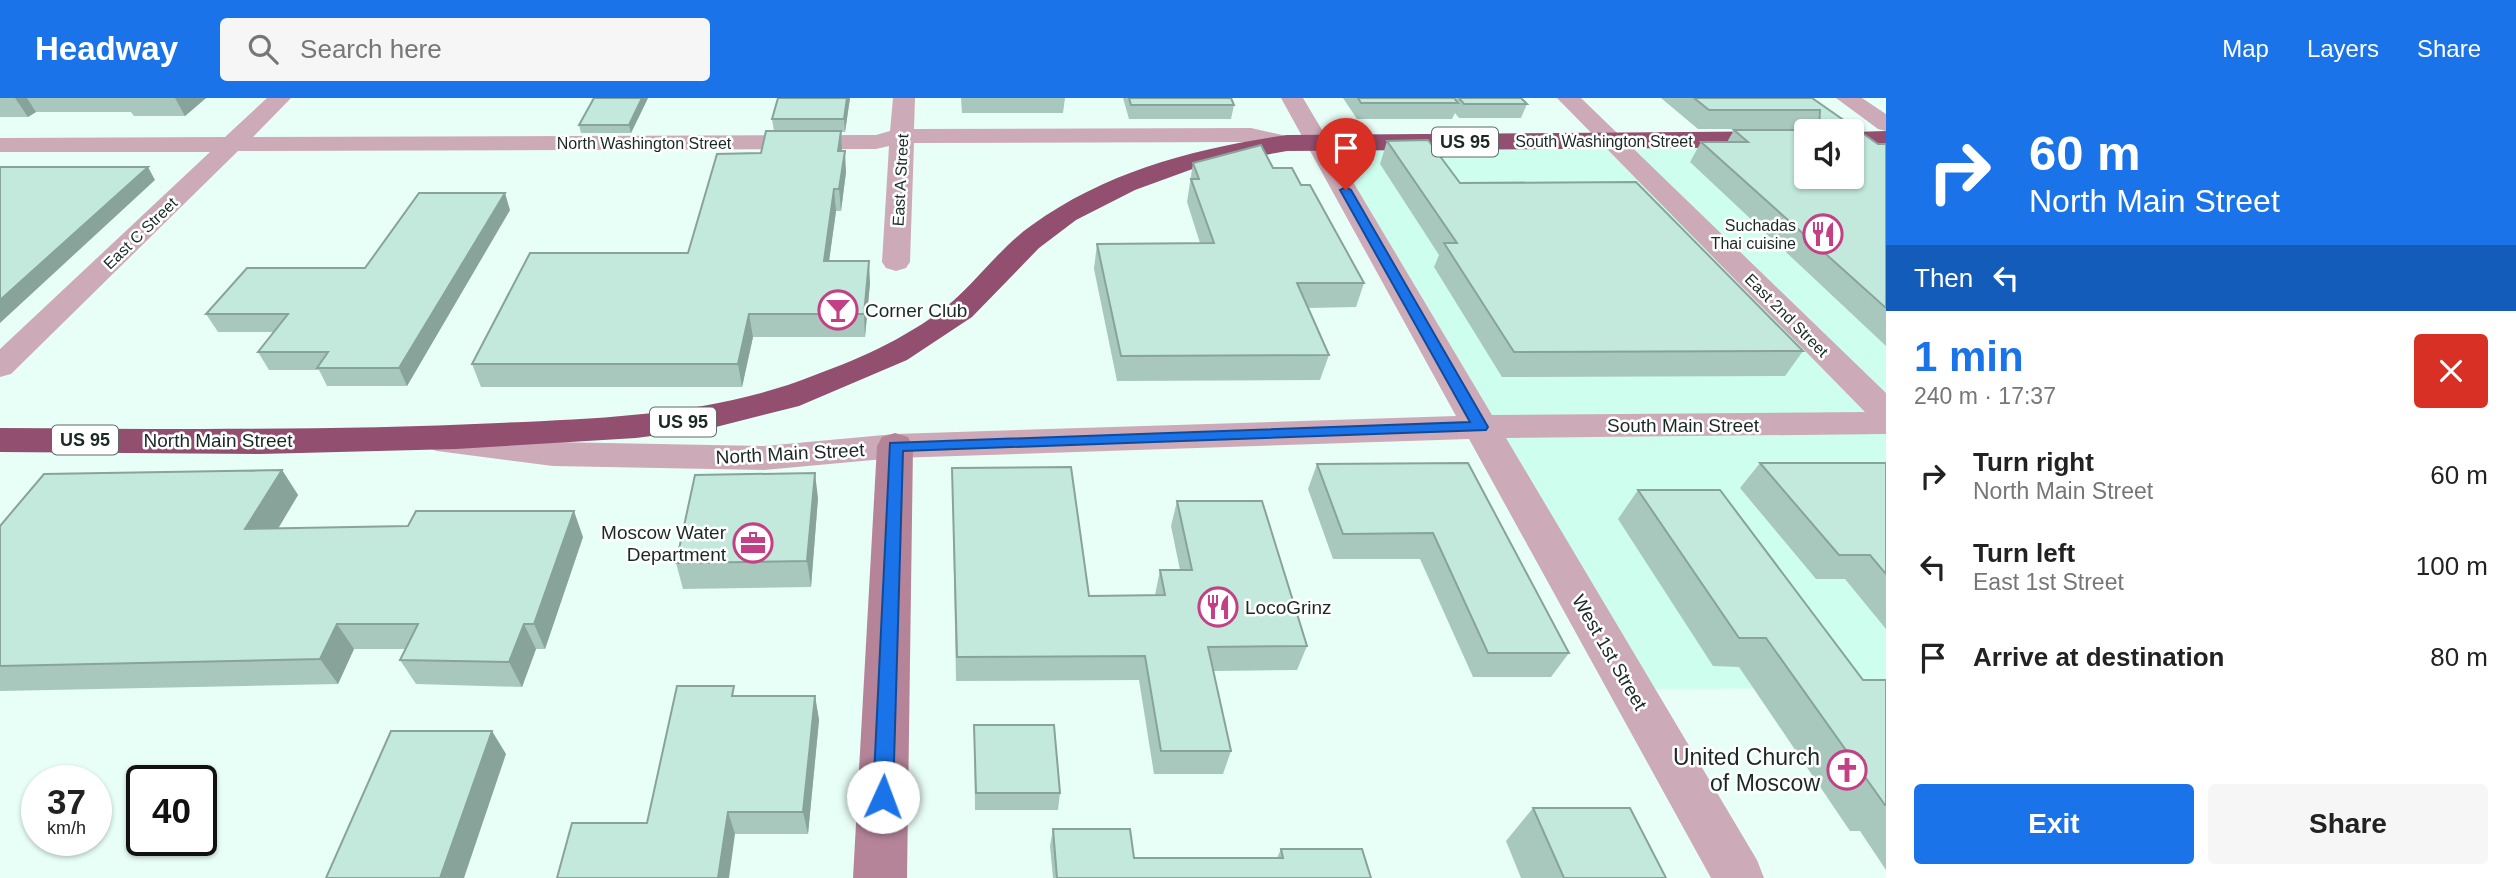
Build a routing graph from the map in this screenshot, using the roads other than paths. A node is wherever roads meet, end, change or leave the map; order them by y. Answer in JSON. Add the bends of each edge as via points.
{"nodes":[{"id":1,"x":280,"y":98,"type":"edge"},
{"id":2,"x":904,"y":98,"type":"edge"},
{"id":3,"x":1292,"y":98,"type":"edge"},
{"id":4,"x":1568,"y":98,"type":"edge"},
{"id":5,"x":1847,"y":98,"type":"edge"},
{"id":6,"x":1886,"y":124,"type":"edge"},
{"id":7,"x":902,"y":136,"type":"junction"},
{"id":8,"x":1794,"y":139,"type":"edge"},
{"id":9,"x":1864,"y":139,"type":"edge"},
{"id":10,"x":1886,"y":139,"type":"edge"},
{"id":11,"x":1611,"y":140,"type":"junction"},
{"id":12,"x":1319,"y":143,"type":"junction"},
{"id":13,"x":233,"y":144,"type":"junction"},
{"id":14,"x":1287,"y":144,"type":"junction"},
{"id":15,"x":0,"y":145,"type":"edge"},
{"id":16,"x":896,"y":262,"type":"dead end"},
{"id":17,"x":0,"y":367,"type":"edge"},
{"id":18,"x":1886,"y":413,"type":"edge"},
{"id":19,"x":1886,"y":423,"type":"edge"},
{"id":20,"x":1480,"y":427,"type":"junction"},
{"id":21,"x":436,"y":439,"type":"junction"},
{"id":22,"x":0,"y":440,"type":"edge"},
{"id":23,"x":170,"y":441,"type":"junction"},
{"id":24,"x":895,"y":446,"type":"junction"},
{"id":25,"x":0,"y":456,"type":"edge"},
{"id":26,"x":880,"y":878,"type":"edge"},
{"id":27,"x":1739,"y":878,"type":"edge"}],
"edges":[{"from":1,"to":13,"type":"street","name":"East C Street"},
{"from":2,"to":7,"type":"street","name":"East A Street"},
{"from":3,"to":12,"type":"street"},
{"from":4,"to":11,"type":"street","name":"East 2nd Street"},
{"from":5,"to":6,"type":"street"},
{"from":7,"to":13,"type":"street","name":"North Washington Street","via":[[876,142]]},
{"from":7,"to":14,"type":"street","name":"North Washington Street","via":[[1251,135]]},
{"from":7,"to":16,"type":"street","name":"East A Street"},
{"from":8,"to":11,"type":"highway","name":"South Washington Street","number":"US 95"},
{"from":9,"to":10,"type":"highway"},
{"from":11,"to":12,"type":"highway","name":"South Washington Street","number":"US 95"},
{"from":11,"to":18,"type":"street","name":"East 2nd Street"},
{"from":12,"to":14,"type":"highway","number":"US 95"},
{"from":12,"to":20,"type":"street"},
{"from":13,"to":15,"type":"street","name":"North Washington Street"},
{"from":13,"to":17,"type":"street","name":"East C Street"},
{"from":14,"to":21,"type":"highway","name":"North Main Street","number":"US 95","via":[[1224,153],[1134,181],[1086,203],[1038,234],[961,310],[915,344],[772,405],[709,420]]},
{"from":19,"to":20,"type":"street","name":"South Main Street"},
{"from":20,"to":24,"type":"street","name":"North Main Street"},
{"from":20,"to":27,"type":"street","name":"West 1st Street"},
{"from":21,"to":23,"type":"highway","name":"North Main Street","number":"US 95"},
{"from":21,"to":24,"type":"street","name":"North Main Street","via":[[553,454],[652,457],[778,457]]},
{"from":22,"to":23,"type":"highway","name":"North Main Street","number":"US 95"},
{"from":23,"to":25,"type":"highway","via":[[100,455]]},
{"from":24,"to":26,"type":"street"}]}
